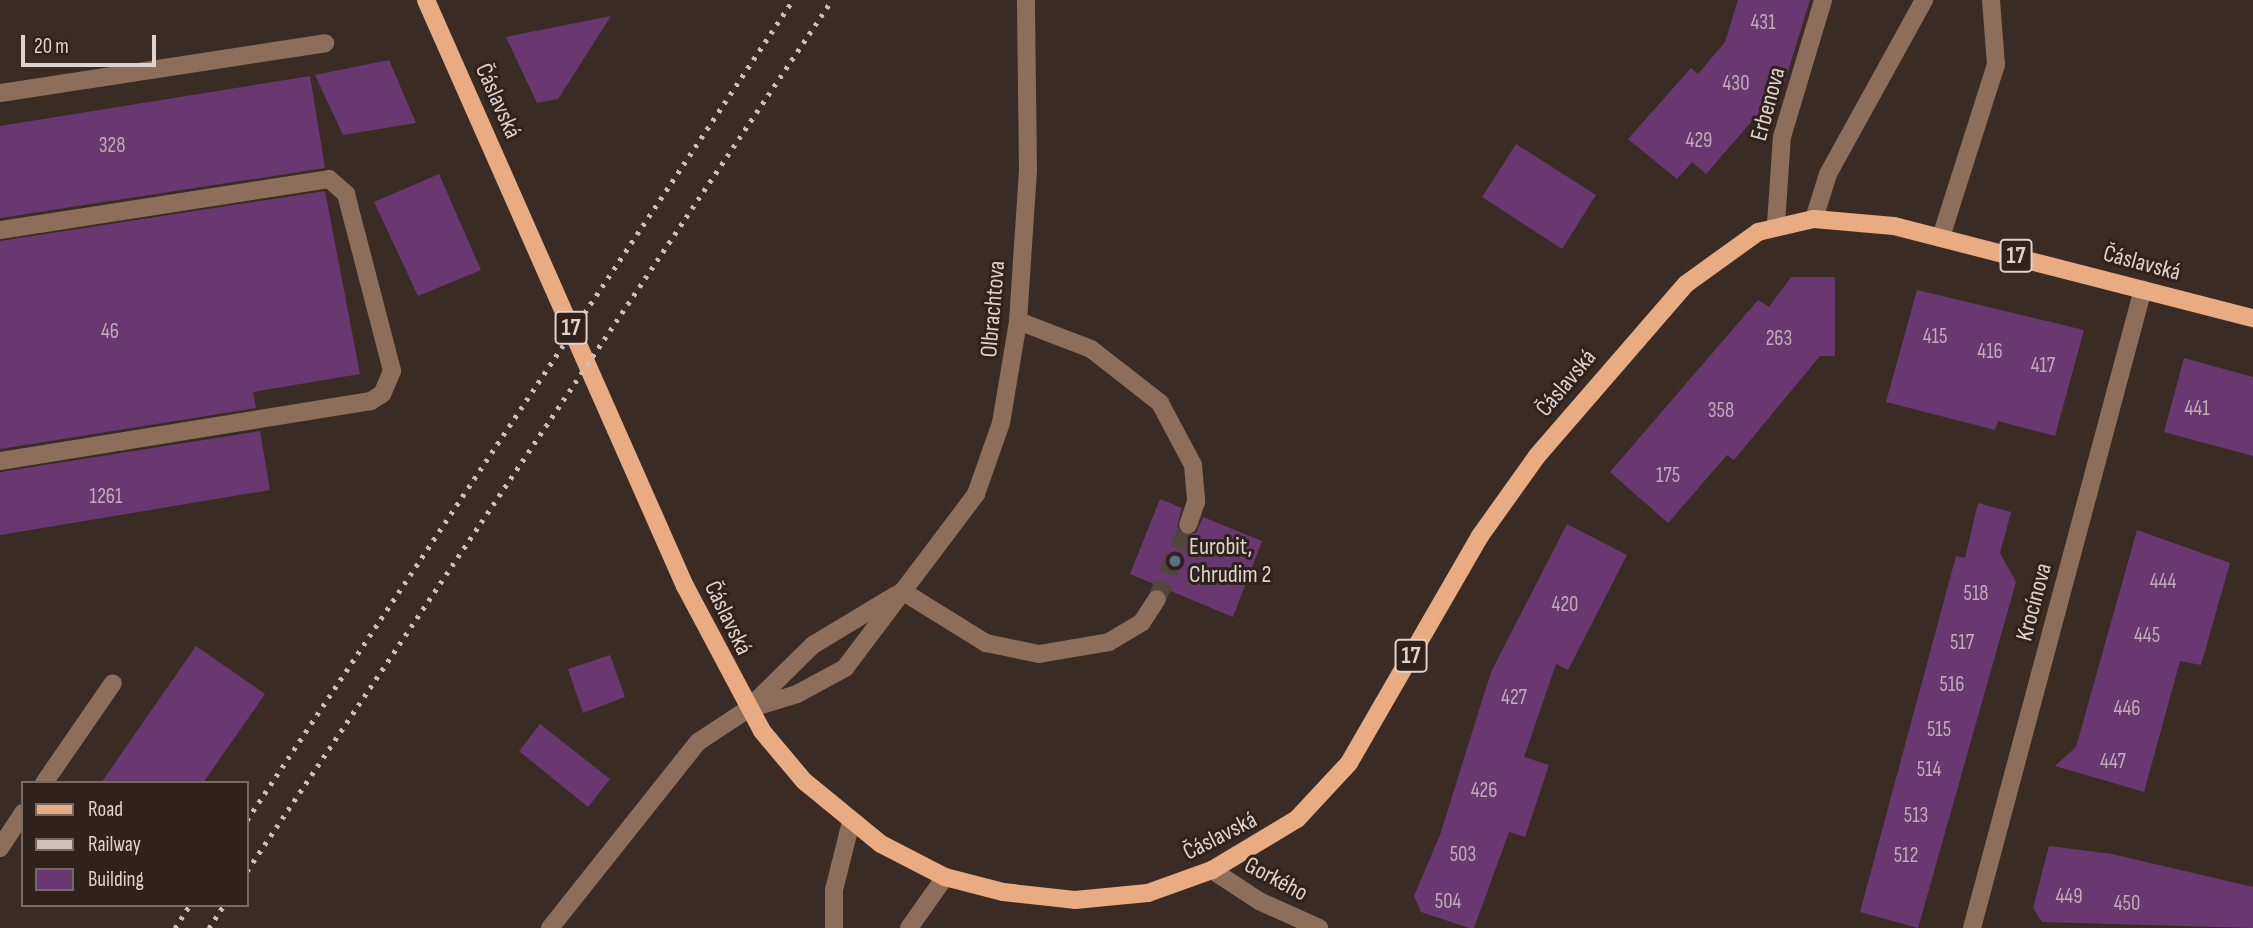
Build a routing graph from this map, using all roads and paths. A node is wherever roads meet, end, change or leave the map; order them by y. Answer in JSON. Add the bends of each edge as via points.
{"nodes":[{"id":1,"x":426,"y":0,"type":"edge"},
{"id":2,"x":1026,"y":0,"type":"edge"},
{"id":3,"x":1823,"y":0,"type":"edge"},
{"id":4,"x":1924,"y":0,"type":"edge"},
{"id":5,"x":1991,"y":0,"type":"edge"},
{"id":6,"x":325,"y":43,"type":"dead end"},
{"id":7,"x":0,"y":93,"type":"edge"},
{"id":8,"x":1814,"y":219,"type":"junction"},
{"id":9,"x":1776,"y":225,"type":"junction"},
{"id":10,"x":0,"y":230,"type":"edge"},
{"id":11,"x":1941,"y":237,"type":"junction"},
{"id":12,"x":2143,"y":289,"type":"junction"},
{"id":13,"x":2253,"y":318,"type":"edge"},
{"id":14,"x":1018,"y":321,"type":"junction"},
{"id":15,"x":0,"y":461,"type":"edge"},
{"id":16,"x":1188,"y":525,"type":"tunnel mouth"},
{"id":17,"x":902,"y":591,"type":"junction"},
{"id":18,"x":1157,"y":600,"type":"tunnel mouth"},
{"id":19,"x":113,"y":683,"type":"dead end"},
{"id":20,"x":748,"y":709,"type":"junction"},
{"id":21,"x":45,"y":781,"type":"edge"},
{"id":22,"x":21,"y":816,"type":"edge"},
{"id":23,"x":851,"y":822,"type":"junction"},
{"id":24,"x":0,"y":848,"type":"edge"},
{"id":25,"x":1212,"y":870,"type":"junction"},
{"id":26,"x":944,"y":877,"type":"junction"},
{"id":27,"x":550,"y":928,"type":"edge"},
{"id":28,"x":834,"y":928,"type":"edge"},
{"id":29,"x":909,"y":928,"type":"edge"},
{"id":30,"x":1319,"y":928,"type":"edge"},
{"id":31,"x":1972,"y":928,"type":"edge"}],
"edges":[{"from":1,"to":20,"type":"main road","name":"Čáslavská","number":"17","via":[[685,586]]},
{"from":2,"to":14,"type":"street","name":"Olbrachtova","via":[[1028,171]]},
{"from":3,"to":9,"type":"street","name":"Erbenova","via":[[1782,137]]},
{"from":4,"to":8,"type":"street","via":[[1833,164]]},
{"from":5,"to":11,"type":"street","via":[[1996,65]]},
{"from":6,"to":7,"type":"street"},
{"from":8,"to":9,"type":"main road","name":"Čáslavská","number":"17"},
{"from":8,"to":11,"type":"main road","name":"Čáslavská","number":"17","via":[[1854,220]]},
{"from":9,"to":25,"type":"main road","name":"Čáslavská","number":"17","via":[[1732,247],[1703,270],[1582,399],[1480,536],[1368,732],[1324,792],[1270,840]]},
{"from":10,"to":15,"type":"street","via":[[329,179],[346,194],[392,371],[388,384],[372,401]]},
{"from":11,"to":12,"type":"main road","name":"Čáslavská","number":"17"},
{"from":12,"to":13,"type":"main road","name":"Čáslavská","number":"17"},
{"from":12,"to":31,"type":"street","name":"Krocínova"},
{"from":14,"to":16,"type":"street","via":[[1091,349],[1160,403],[1193,465],[1196,502]]},
{"from":14,"to":17,"type":"street","name":"Olbrachtova","via":[[1002,422],[976,494]]},
{"from":17,"to":18,"type":"street","via":[[986,643],[1039,654],[1109,642],[1142,622]]},
{"from":17,"to":20,"type":"street","name":"Olbrachtova","via":[[813,645]]},
{"from":17,"to":20,"type":"street","name":"Olbrachtova","via":[[845,668],[797,694]]},
{"from":19,"to":21,"type":"street"},
{"from":20,"to":23,"type":"main road","name":"Čáslavská","number":"17","via":[[804,781]]},
{"from":20,"to":27,"type":"street","via":[[698,742]]},
{"from":22,"to":24,"type":"street"},
{"from":23,"to":26,"type":"main road","name":"Čáslavská","number":"17"},
{"from":23,"to":28,"type":"street","via":[[834,890]]},
{"from":25,"to":26,"type":"main road","name":"Čáslavská","number":"17","via":[[1148,893],[1075,900],[1003,892]]},
{"from":25,"to":30,"type":"street","name":"Gorkého","via":[[1259,901]]},
{"from":26,"to":29,"type":"street"}]}
